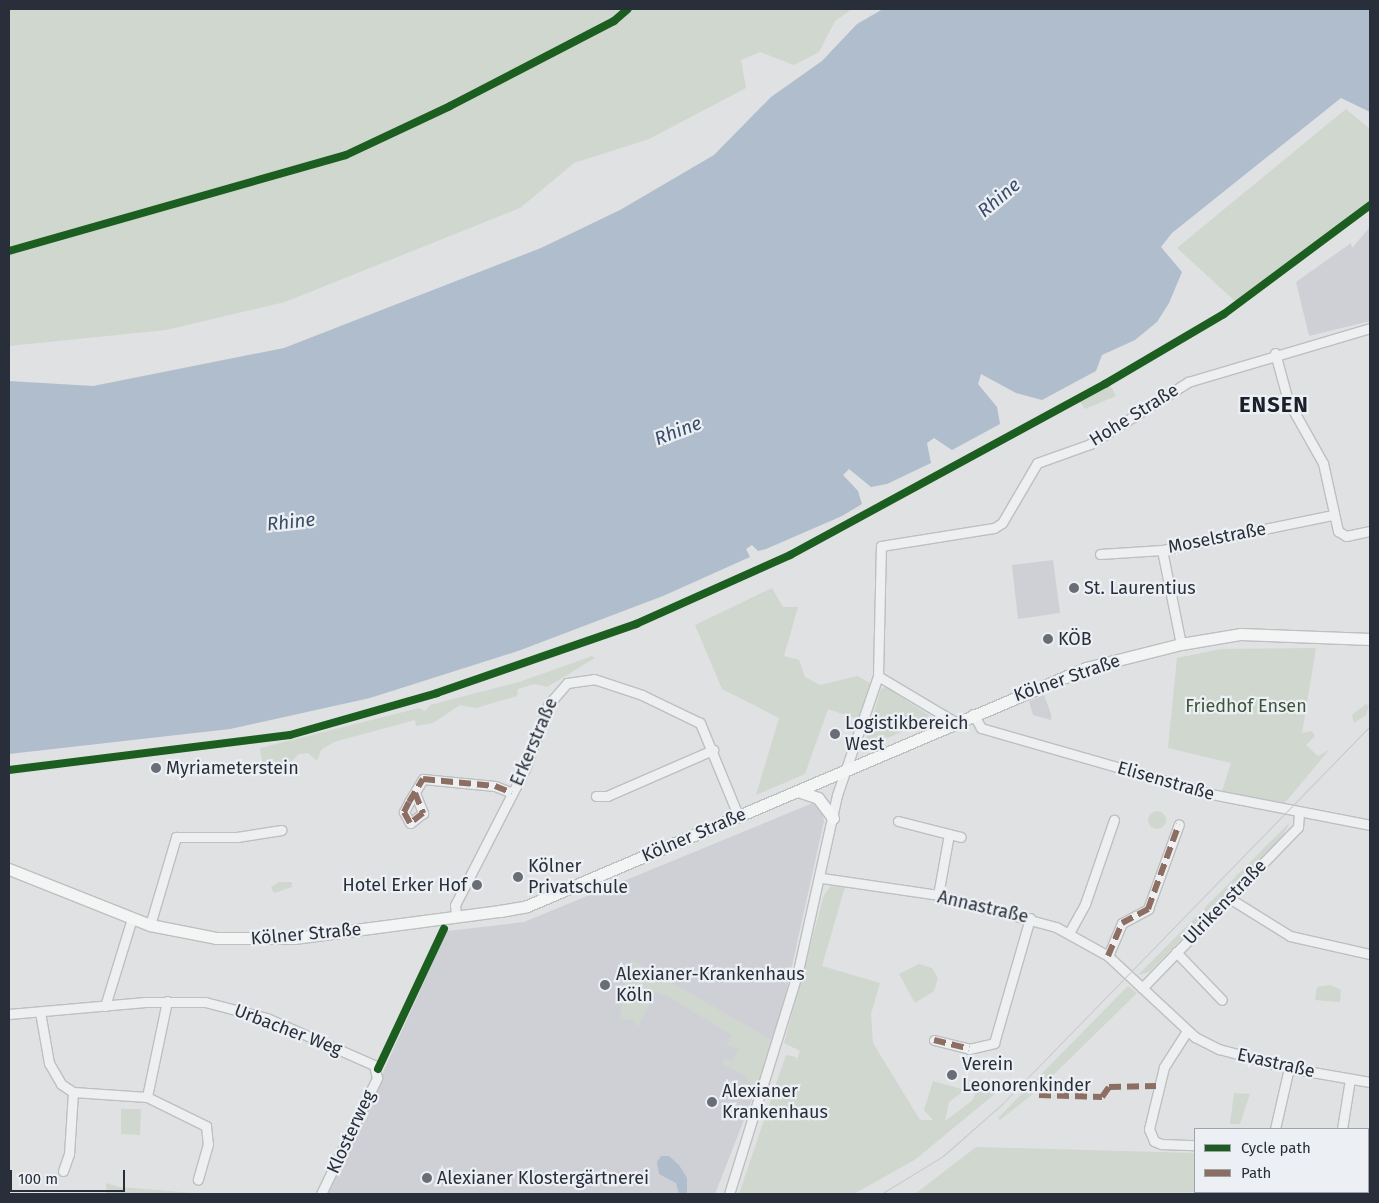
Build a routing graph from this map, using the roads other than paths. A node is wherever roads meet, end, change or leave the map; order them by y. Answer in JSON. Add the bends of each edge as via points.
{"nodes":[{"id":1,"x":1370,"y":328,"type":"edge"},
{"id":2,"x":1275,"y":353,"type":"junction"},
{"id":3,"x":1333,"y":515,"type":"junction"},
{"id":4,"x":1370,"y":531,"type":"edge"},
{"id":5,"x":1162,"y":550,"type":"junction"},
{"id":6,"x":1100,"y":554,"type":"dead end"},
{"id":7,"x":1370,"y":639,"type":"edge"},
{"id":8,"x":1181,"y":644,"type":"junction"},
{"id":9,"x":878,"y":676,"type":"junction"},
{"id":10,"x":973,"y":714,"type":"junction"},
{"id":11,"x":955,"y":722,"type":"junction"},
{"id":12,"x":714,"y":750,"type":"junction"},
{"id":13,"x":844,"y":772,"type":"junction"},
{"id":14,"x":798,"y":791,"type":"junction"},
{"id":15,"x":415,"y":793,"type":"dead end"},
{"id":16,"x":512,"y":793,"type":"junction"},
{"id":17,"x":596,"y":796,"type":"dead end"},
{"id":18,"x":1299,"y":813,"type":"junction"},
{"id":19,"x":738,"y":815,"type":"junction"},
{"id":20,"x":833,"y":818,"type":"junction"},
{"id":21,"x":1114,"y":820,"type":"dead end"},
{"id":22,"x":898,"y":821,"type":"dead end"},
{"id":23,"x":1179,"y":824,"type":"dead end"},
{"id":24,"x":1370,"y":825,"type":"edge"},
{"id":25,"x":280,"y":830,"type":"dead end"},
{"id":26,"x":949,"y":834,"type":"junction"},
{"id":27,"x":961,"y":837,"type":"dead end"},
{"id":28,"x":9,"y":869,"type":"edge"},
{"id":29,"x":822,"y":878,"type":"junction"},
{"id":30,"x":938,"y":895,"type":"junction"},
{"id":31,"x":1229,"y":898,"type":"junction"},
{"id":32,"x":456,"y":916,"type":"junction"},
{"id":33,"x":132,"y":918,"type":"junction"},
{"id":34,"x":1030,"y":918,"type":"junction"},
{"id":35,"x":150,"y":925,"type":"junction"},
{"id":36,"x":1069,"y":932,"type":"junction"},
{"id":37,"x":1176,"y":952,"type":"junction"},
{"id":38,"x":1370,"y":954,"type":"edge"},
{"id":39,"x":1108,"y":956,"type":"junction"},
{"id":40,"x":1129,"y":975,"type":"joint"},
{"id":41,"x":1142,"y":988,"type":"junction"},
{"id":42,"x":1222,"y":1000,"type":"dead end"},
{"id":43,"x":166,"y":1001,"type":"junction"},
{"id":44,"x":105,"y":1006,"type":"junction"},
{"id":45,"x":40,"y":1012,"type":"junction"},
{"id":46,"x":9,"y":1014,"type":"edge"},
{"id":47,"x":1187,"y":1031,"type":"junction"},
{"id":48,"x":934,"y":1040,"type":"dead end"},
{"id":49,"x":1289,"y":1068,"type":"junction"},
{"id":50,"x":378,"y":1069,"type":"joint"},
{"id":51,"x":1350,"y":1078,"type":"junction"},
{"id":52,"x":1370,"y":1082,"type":"edge"},
{"id":53,"x":73,"y":1092,"type":"junction"},
{"id":54,"x":147,"y":1097,"type":"junction"},
{"id":55,"x":1275,"y":1128,"type":"edge"},
{"id":56,"x":1342,"y":1128,"type":"edge"},
{"id":57,"x":1194,"y":1145,"type":"edge"},
{"id":58,"x":63,"y":1171,"type":"dead end"},
{"id":59,"x":198,"y":1180,"type":"dead end"},
{"id":60,"x":321,"y":1194,"type":"edge"},
{"id":61,"x":729,"y":1194,"type":"edge"}],
"edges":[{"from":1,"to":2,"type":"street","name":"Hohe Straße"},
{"from":2,"to":3,"type":"street","via":[[1288,401],[1323,462]]},
{"from":2,"to":9,"type":"street","name":"Hohe Straße","via":[[1188,382],[1090,444],[1038,463],[1002,524],[994,528],[885,542],[879,551]]},
{"from":3,"to":4,"type":"street","via":[[1340,534]]},
{"from":3,"to":5,"type":"street","name":"Moselstraße"},
{"from":5,"to":6,"type":"street","name":"Moselstraße"},
{"from":5,"to":8,"type":"street"},
{"from":7,"to":8,"type":"main road","name":"Kölner Straße","via":[[1241,634]]},
{"from":8,"to":10,"type":"main road","name":"Kölner Straße","via":[[1046,681]]},
{"from":9,"to":11,"type":"street"},
{"from":9,"to":13,"type":"street","name":"Hohe Straße"},
{"from":10,"to":11,"type":"main road","name":"Kölner Straße"},
{"from":10,"to":18,"type":"street","name":"Elisenstraße","via":[[981,728],[1247,804]]},
{"from":11,"to":13,"type":"main road","name":"Kölner Straße"},
{"from":12,"to":16,"type":"street","name":"Erkerstraße","via":[[700,723],[642,695],[594,679],[580,680],[554,692]]},
{"from":12,"to":17,"type":"street"},
{"from":12,"to":19,"type":"street","name":"Erkerstraße"},
{"from":13,"to":14,"type":"main road","name":"Kölner Straße"},
{"from":13,"to":20,"type":"street","name":"Hohe Straße"},
{"from":14,"to":19,"type":"main road","name":"Kölner Straße"},
{"from":14,"to":20,"type":"main road","via":[[818,798]]},
{"from":15,"to":16,"type":"street","via":[[423,779],[496,786]]},
{"from":16,"to":32,"type":"street","name":"Erkerstraße","via":[[456,905]]},
{"from":18,"to":24,"type":"street","name":"Elisenstraße"},
{"from":18,"to":31,"type":"street","name":"Ulrikenstraße","via":[[1298,827]]},
{"from":19,"to":32,"type":"main road","name":"Kölner Straße","via":[[527,906]]},
{"from":20,"to":29,"type":"street","name":"Hohe Straße"},
{"from":21,"to":36,"type":"street","via":[[1085,904]]},
{"from":22,"to":26,"type":"street"},
{"from":23,"to":39,"type":"street","via":[[1148,909],[1122,923]]},
{"from":25,"to":35,"type":"street","via":[[237,837],[176,836]]},
{"from":26,"to":27,"type":"street"},
{"from":26,"to":30,"type":"street"},
{"from":28,"to":33,"type":"main road","name":"Kölner Straße"},
{"from":29,"to":30,"type":"street","name":"Annastraße"},
{"from":29,"to":61,"type":"street","name":"Hohe Straße","via":[[777,1046]]},
{"from":30,"to":34,"type":"street","name":"Annastraße"},
{"from":31,"to":37,"type":"street","name":"Ulrikenstraße"},
{"from":31,"to":38,"type":"street","via":[[1290,936]]},
{"from":32,"to":35,"type":"main road","name":"Kölner Straße","via":[[251,941]]},
{"from":33,"to":35,"type":"main road","name":"Kölner Straße"},
{"from":33,"to":44,"type":"street"},
{"from":34,"to":36,"type":"street","name":"Annastraße"},
{"from":34,"to":48,"type":"street","via":[[994,1043],[969,1049]]},
{"from":36,"to":39,"type":"street","name":"Annastraße"},
{"from":37,"to":41,"type":"street","name":"Ulrikenstraße"},
{"from":37,"to":42,"type":"street"},
{"from":39,"to":40,"type":"street","name":"Annastraße"},
{"from":40,"to":41,"type":"street","name":"Evastraße"},
{"from":41,"to":47,"type":"street","name":"Evastraße"},
{"from":43,"to":44,"type":"street","name":"Urbacher Weg"},
{"from":43,"to":50,"type":"street","name":"Urbacher Weg","via":[[246,1011]]},
{"from":43,"to":54,"type":"street"},
{"from":44,"to":45,"type":"street","name":"Urbacher Weg"},
{"from":45,"to":46,"type":"street","name":"Urbacher Weg"},
{"from":45,"to":53,"type":"street","via":[[53,1073]]},
{"from":47,"to":49,"type":"street","name":"Evastraße","via":[[1219,1049]]},
{"from":47,"to":57,"type":"street","via":[[1164,1067],[1149,1129],[1154,1141],[1161,1144]]},
{"from":49,"to":51,"type":"street","name":"Evastraße"},
{"from":49,"to":55,"type":"street"},
{"from":50,"to":60,"type":"street","name":"Klosterweg"},
{"from":51,"to":52,"type":"street","name":"Evastraße"},
{"from":51,"to":56,"type":"street"},
{"from":53,"to":54,"type":"street"},
{"from":53,"to":58,"type":"street","via":[[69,1154]]},
{"from":54,"to":59,"type":"street","via":[[206,1126],[208,1144]]}]}
